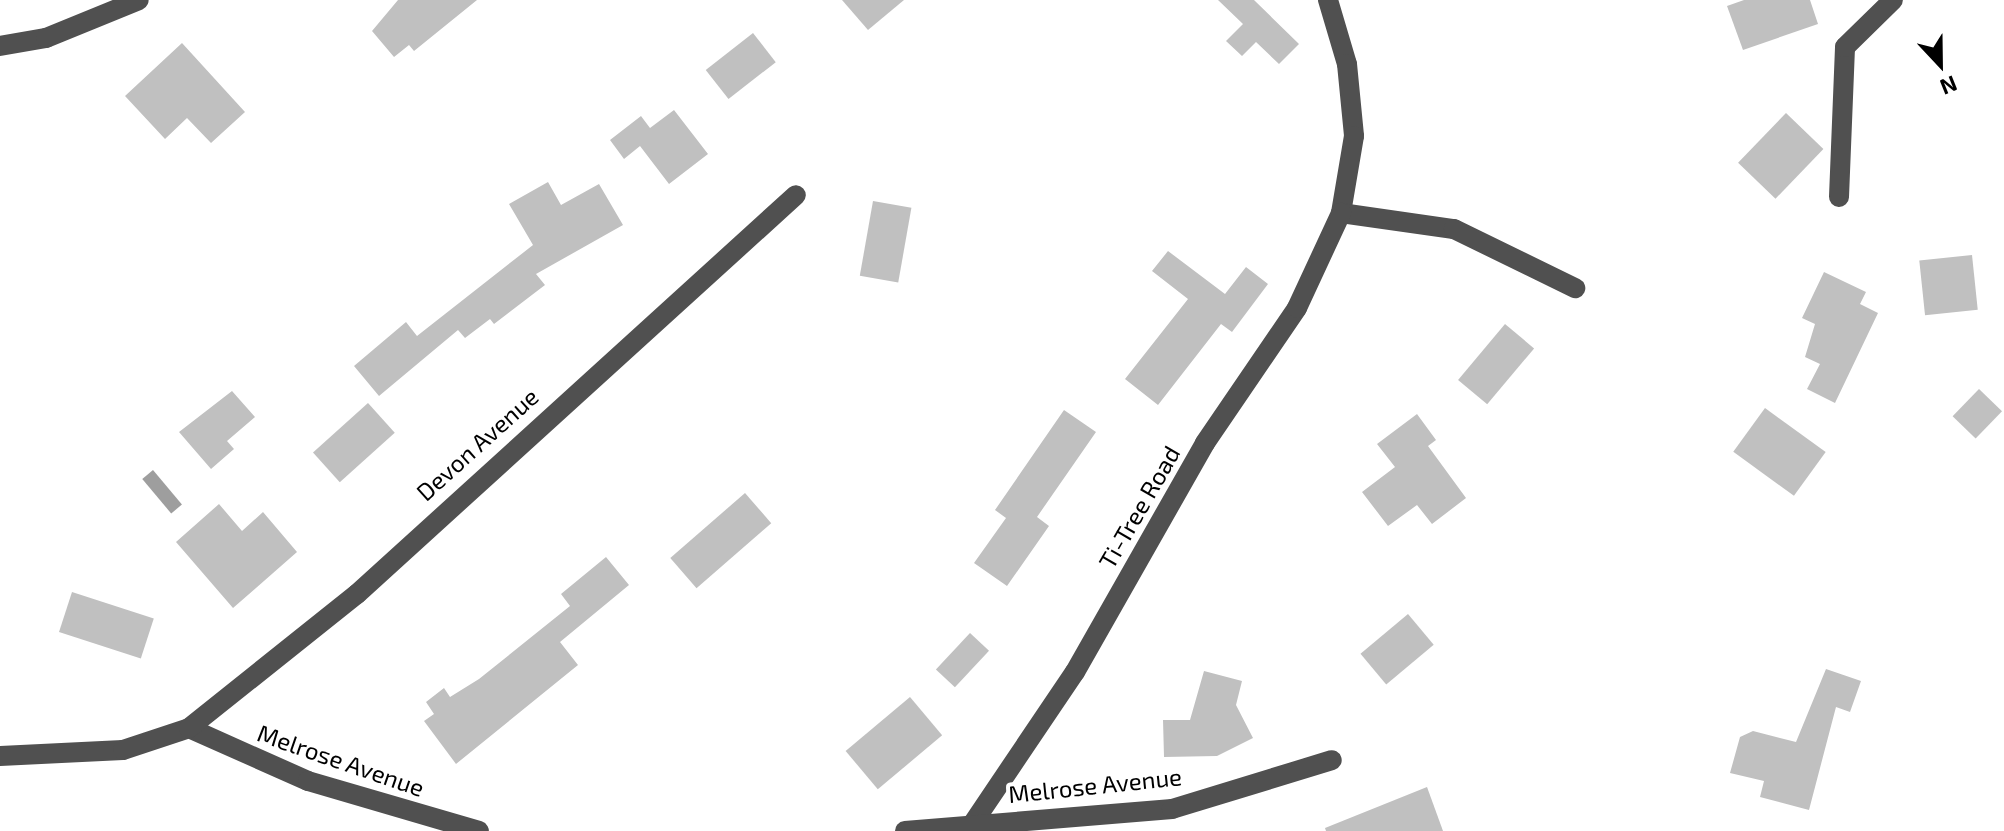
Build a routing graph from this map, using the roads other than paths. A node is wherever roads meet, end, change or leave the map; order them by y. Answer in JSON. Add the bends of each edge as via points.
{"nodes":[{"id":1,"x":139,"y":0,"type":"edge"},
{"id":2,"x":1328,"y":0,"type":"edge"},
{"id":3,"x":1893,"y":0,"type":"edge"},
{"id":4,"x":0,"y":46,"type":"edge"},
{"id":5,"x":796,"y":195,"type":"dead end"},
{"id":6,"x":1839,"y":197,"type":"dead end"},
{"id":7,"x":1341,"y":213,"type":"junction"},
{"id":8,"x":1575,"y":288,"type":"dead end"},
{"id":9,"x":189,"y":728,"type":"junction"},
{"id":10,"x":0,"y":756,"type":"edge"},
{"id":11,"x":1332,"y":760,"type":"dead end"},
{"id":12,"x":973,"y":823,"type":"junction"},
{"id":13,"x":479,"y":831,"type":"edge"},
{"id":14,"x":905,"y":831,"type":"edge"}],
"edges":[{"from":1,"to":4,"type":"street","via":[[46,38]]},
{"from":2,"to":7,"type":"street","name":"Ti-Tree Road","via":[[1347,64],[1354,136]]},
{"from":3,"to":6,"type":"street","via":[[1845,47]]},
{"from":5,"to":9,"type":"street","name":"Devon Avenue","via":[[357,594]]},
{"from":7,"to":8,"type":"street","via":[[1454,229]]},
{"from":7,"to":12,"type":"street","name":"Ti-Tree Road","via":[[1297,308],[1205,443],[1075,672]]},
{"from":9,"to":10,"type":"street","via":[[123,750]]},
{"from":9,"to":13,"type":"street","name":"Melrose Avenue","via":[[308,781]]},
{"from":11,"to":12,"type":"street","name":"Melrose Avenue","via":[[1172,809]]},
{"from":12,"to":14,"type":"street","name":"Melrose Avenue"}]}
